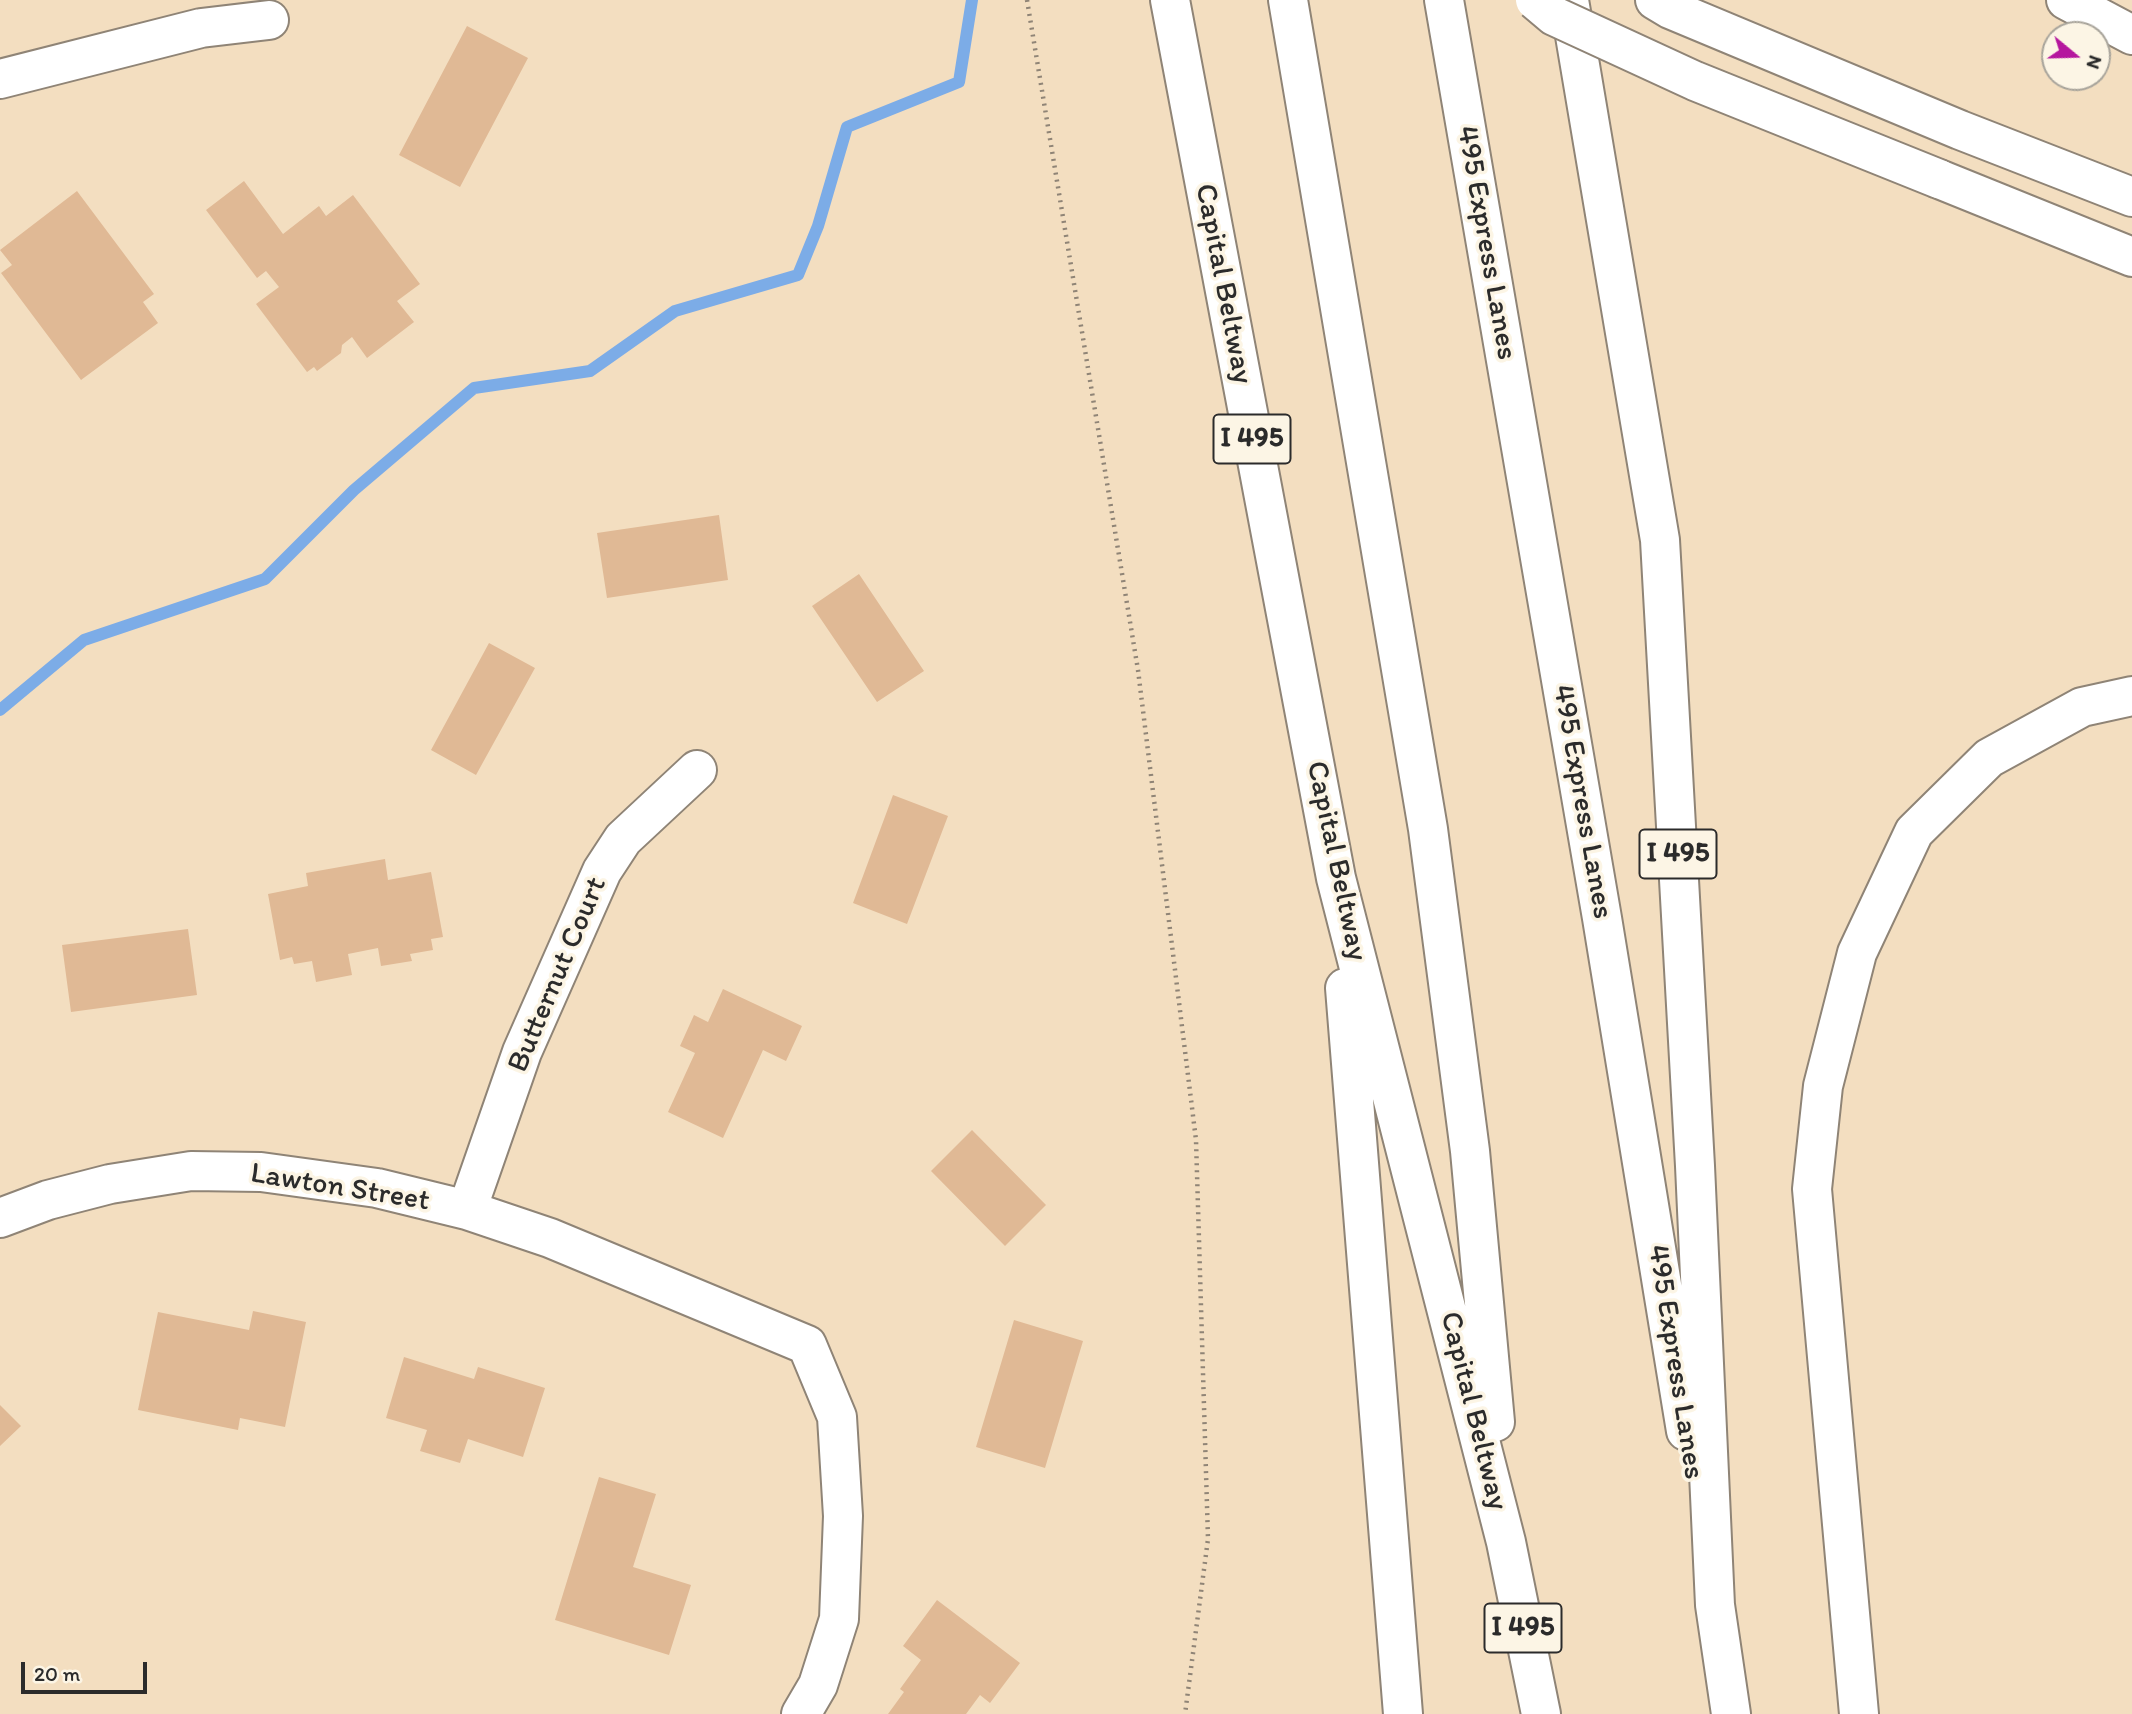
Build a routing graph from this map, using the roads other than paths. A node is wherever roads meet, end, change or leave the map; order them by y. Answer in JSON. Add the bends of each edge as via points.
{"nodes":[{"id":1,"x":1170,"y":0,"type":"edge"},
{"id":2,"x":1288,"y":0,"type":"edge"},
{"id":3,"x":1444,"y":0,"type":"edge"},
{"id":4,"x":1535,"y":0,"type":"edge"},
{"id":5,"x":1569,"y":0,"type":"edge"},
{"id":6,"x":1655,"y":0,"type":"edge"},
{"id":7,"x":2066,"y":0,"type":"edge"},
{"id":8,"x":269,"y":20,"type":"dead end"},
{"id":9,"x":2132,"y":35,"type":"edge"},
{"id":10,"x":0,"y":79,"type":"edge"},
{"id":11,"x":2132,"y":197,"type":"edge"},
{"id":12,"x":2132,"y":257,"type":"edge"},
{"id":13,"x":2132,"y":696,"type":"edge"},
{"id":14,"x":697,"y":770,"type":"dead end"},
{"id":15,"x":1336,"y":878,"type":"junction"},
{"id":16,"x":467,"y":1210,"type":"junction"},
{"id":17,"x":0,"y":1218,"type":"edge"},
{"id":18,"x":1506,"y":1542,"type":"junction"},
{"id":19,"x":1715,"y":1605,"type":"junction"},
{"id":20,"x":801,"y":1714,"type":"edge"},
{"id":21,"x":1403,"y":1714,"type":"edge"},
{"id":22,"x":1541,"y":1714,"type":"edge"},
{"id":23,"x":1731,"y":1714,"type":"edge"},
{"id":24,"x":1859,"y":1714,"type":"edge"}],
"edges":[{"from":1,"to":15,"type":"main road","name":"Capital Beltway","number":"I 495"},
{"from":2,"to":18,"type":"main road","via":[[1428,829],[1470,1151]]},
{"from":3,"to":19,"type":"main road","name":"495 Express Lanes"},
{"from":4,"to":12,"type":"main road","bridge":true,"via":[[1555,16],[1695,82]]},
{"from":5,"to":19,"type":"main road","number":"I 495","via":[[1660,540]]},
{"from":6,"to":11,"type":"main road","via":[[1960,130]]},
{"from":7,"to":9,"type":"main road"},
{"from":8,"to":10,"type":"main road","via":[[201,28]]},
{"from":13,"to":24,"type":"main road","via":[[2082,706],[1989,758],[1914,832],[1857,953],[1823,1086],[1812,1189]]},
{"from":14,"to":16,"type":"main road","name":"Butternut Court","via":[[623,839],[602,871],[522,1052]]},
{"from":15,"to":18,"type":"main road","name":"Capital Beltway","number":"I 495"},
{"from":15,"to":21,"type":"main road"},
{"from":16,"to":17,"type":"main road","name":"Lawton Street","via":[[364,1186],[261,1172],[191,1171],[98,1187]]},
{"from":16,"to":20,"type":"main road","name":"Lawton Street","via":[[550,1238],[807,1345],[837,1417],[843,1516],[839,1619],[818,1685]]},
{"from":18,"to":22,"type":"main road","name":"Capital Beltway","number":"I 495"},
{"from":19,"to":23,"type":"main road","number":"I 495"}]}
